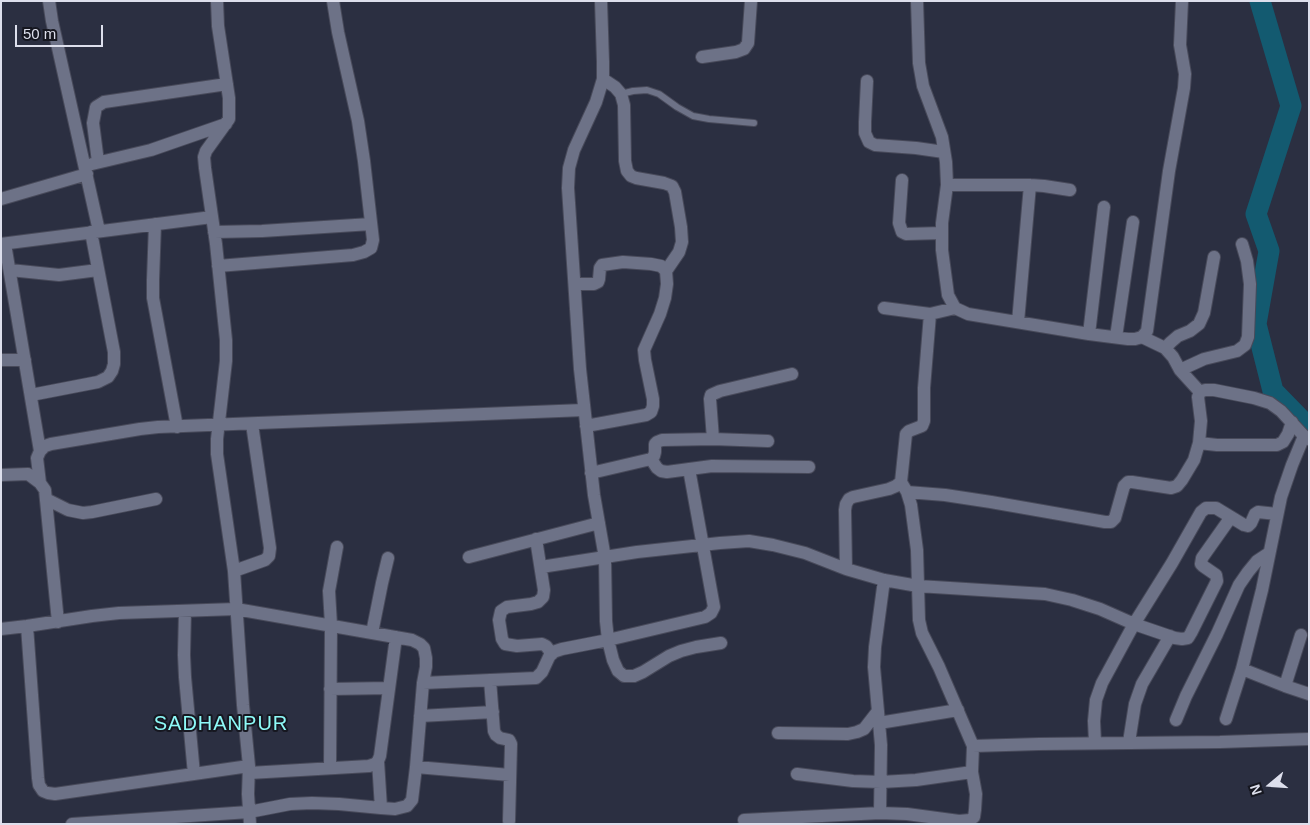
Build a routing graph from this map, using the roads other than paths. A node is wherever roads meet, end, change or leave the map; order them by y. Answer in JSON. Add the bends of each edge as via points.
{"nodes":[{"id":1,"x":49,"y":1,"type":"edge"},
{"id":2,"x":217,"y":1,"type":"edge"},
{"id":3,"x":333,"y":1,"type":"edge"},
{"id":4,"x":601,"y":1,"type":"edge"},
{"id":5,"x":751,"y":1,"type":"edge"},
{"id":6,"x":917,"y":1,"type":"edge"},
{"id":7,"x":1182,"y":1,"type":"edge"},
{"id":8,"x":702,"y":57,"type":"dead end"},
{"id":9,"x":603,"y":79,"type":"junction"},
{"id":10,"x":867,"y":82,"type":"dead end"},
{"id":11,"x":227,"y":84,"type":"junction"},
{"id":12,"x":621,"y":94,"type":"junction"},
{"id":13,"x":754,"y":123,"type":"dead end"},
{"id":14,"x":226,"y":124,"type":"junction"},
{"id":15,"x":944,"y":152,"type":"junction"},
{"id":16,"x":98,"y":162,"type":"junction"},
{"id":17,"x":86,"y":170,"type":"junction"},
{"id":18,"x":902,"y":180,"type":"dead end"},
{"id":19,"x":947,"y":185,"type":"junction"},
{"id":20,"x":1030,"y":185,"type":"junction"},
{"id":21,"x":1070,"y":190,"type":"dead end"},
{"id":22,"x":1,"y":199,"type":"edge"},
{"id":23,"x":1104,"y":207,"type":"dead end"},
{"id":24,"x":212,"y":217,"type":"junction"},
{"id":25,"x":1133,"y":222,"type":"dead end"},
{"id":26,"x":155,"y":224,"type":"junction"},
{"id":27,"x":371,"y":224,"type":"junction"},
{"id":28,"x":95,"y":232,"type":"junction"},
{"id":29,"x":214,"y":232,"type":"junction"},
{"id":30,"x":942,"y":233,"type":"junction"},
{"id":31,"x":3,"y":244,"type":"edge"},
{"id":32,"x":1242,"y":244,"type":"dead end"},
{"id":33,"x":1214,"y":257,"type":"dead end"},
{"id":34,"x":218,"y":266,"type":"junction"},
{"id":35,"x":10,"y":270,"type":"junction"},
{"id":36,"x":98,"y":270,"type":"junction"},
{"id":37,"x":666,"y":271,"type":"junction"},
{"id":38,"x":574,"y":284,"type":"junction"},
{"id":39,"x":884,"y":308,"type":"dead end"},
{"id":40,"x":955,"y":308,"type":"junction"},
{"id":41,"x":930,"y":314,"type":"junction"},
{"id":42,"x":1018,"y":322,"type":"junction"},
{"id":43,"x":1089,"y":334,"type":"junction"},
{"id":44,"x":1142,"y":337,"type":"junction"},
{"id":45,"x":1116,"y":338,"type":"junction"},
{"id":46,"x":1164,"y":348,"type":"junction"},
{"id":47,"x":1,"y":360,"type":"edge"},
{"id":48,"x":25,"y":360,"type":"junction"},
{"id":49,"x":1180,"y":370,"type":"junction"},
{"id":50,"x":792,"y":374,"type":"dead end"},
{"id":51,"x":1200,"y":392,"type":"junction"},
{"id":52,"x":31,"y":395,"type":"junction"},
{"id":53,"x":584,"y":410,"type":"junction"},
{"id":54,"x":1292,"y":422,"type":"junction"},
{"id":55,"x":252,"y":424,"type":"junction"},
{"id":56,"x":177,"y":426,"type":"junction"},
{"id":57,"x":218,"y":426,"type":"junction"},
{"id":58,"x":586,"y":426,"type":"junction"},
{"id":59,"x":1306,"y":437,"type":"edge"},
{"id":60,"x":713,"y":440,"type":"junction"},
{"id":61,"x":768,"y":441,"type":"dead end"},
{"id":62,"x":1200,"y":443,"type":"junction"},
{"id":63,"x":40,"y":451,"type":"junction"},
{"id":64,"x":651,"y":459,"type":"junction"},
{"id":65,"x":809,"y":467,"type":"dead end"},
{"id":66,"x":689,"y":469,"type":"junction"},
{"id":67,"x":591,"y":473,"type":"junction"},
{"id":68,"x":1,"y":475,"type":"edge"},
{"id":69,"x":40,"y":483,"type":"junction"},
{"id":70,"x":904,"y":487,"type":"junction"},
{"id":71,"x":46,"y":499,"type":"junction"},
{"id":72,"x":156,"y":499,"type":"dead end"},
{"id":73,"x":1277,"y":514,"type":"junction"},
{"id":74,"x":1230,"y":517,"type":"junction"},
{"id":75,"x":598,"y":523,"type":"junction"},
{"id":76,"x":536,"y":540,"type":"junction"},
{"id":77,"x":702,"y":545,"type":"junction"},
{"id":78,"x":337,"y":547,"type":"dead end"},
{"id":79,"x":1269,"y":553,"type":"junction"},
{"id":80,"x":469,"y":557,"type":"dead end"},
{"id":81,"x":388,"y":558,"type":"dead end"},
{"id":82,"x":605,"y":558,"type":"junction"},
{"id":83,"x":541,"y":567,"type":"junction"},
{"id":84,"x":846,"y":569,"type":"junction"},
{"id":85,"x":234,"y":571,"type":"junction"},
{"id":86,"x":884,"y":580,"type":"junction"},
{"id":87,"x":918,"y":586,"type":"junction"},
{"id":88,"x":236,"y":609,"type":"junction"},
{"id":89,"x":185,"y":611,"type":"junction"},
{"id":90,"x":58,"y":622,"type":"junction"},
{"id":91,"x":1134,"y":624,"type":"junction"},
{"id":92,"x":27,"y":626,"type":"junction"},
{"id":93,"x":331,"y":626,"type":"junction"},
{"id":94,"x":1,"y":629,"type":"edge"},
{"id":95,"x":372,"y":633,"type":"junction"},
{"id":96,"x":1301,"y":635,"type":"dead end"},
{"id":97,"x":1170,"y":636,"type":"junction"},
{"id":98,"x":396,"y":637,"type":"junction"},
{"id":99,"x":608,"y":640,"type":"junction"},
{"id":100,"x":721,"y":643,"type":"dead end"},
{"id":101,"x":552,"y":654,"type":"junction"},
{"id":102,"x":1242,"y":669,"type":"junction"},
{"id":103,"x":490,"y":680,"type":"junction"},
{"id":104,"x":423,"y":683,"type":"junction"},
{"id":105,"x":1285,"y":686,"type":"junction"},
{"id":106,"x":389,"y":688,"type":"junction"},
{"id":107,"x":330,"y":689,"type":"junction"},
{"id":108,"x":1309,"y":694,"type":"edge"},
{"id":109,"x":958,"y":710,"type":"junction"},
{"id":110,"x":493,"y":712,"type":"junction"},
{"id":111,"x":420,"y":716,"type":"junction"},
{"id":112,"x":879,"y":717,"type":"junction"},
{"id":113,"x":1226,"y":719,"type":"dead end"},
{"id":114,"x":1176,"y":720,"type":"dead end"},
{"id":115,"x":778,"y":733,"type":"dead end"},
{"id":116,"x":1309,"y":739,"type":"edge"},
{"id":117,"x":1095,"y":742,"type":"junction"},
{"id":118,"x":1129,"y":742,"type":"junction"},
{"id":119,"x":972,"y":746,"type":"junction"},
{"id":120,"x":378,"y":761,"type":"junction"},
{"id":121,"x":416,"y":767,"type":"junction"},
{"id":122,"x":330,"y":768,"type":"junction"},
{"id":123,"x":249,"y":769,"type":"junction"},
{"id":124,"x":972,"y":772,"type":"junction"},
{"id":125,"x":194,"y":774,"type":"junction"},
{"id":126,"x":797,"y":774,"type":"dead end"},
{"id":127,"x":510,"y":775,"type":"junction"},
{"id":128,"x":881,"y":782,"type":"junction"},
{"id":129,"x":381,"y":808,"type":"junction"},
{"id":130,"x":880,"y":813,"type":"junction"},
{"id":131,"x":250,"y":818,"type":"edge"},
{"id":132,"x":744,"y":820,"type":"dead end"},
{"id":133,"x":509,"y":822,"type":"dead end"},
{"id":134,"x":72,"y":824,"type":"edge"}],
"edges":[{"from":1,"to":17,"type":"street"},
{"from":2,"to":11,"type":"street"},
{"from":3,"to":27,"type":"street","via":[[358,121]]},
{"from":4,"to":9,"type":"street"},
{"from":5,"to":8,"type":"street","via":[[748,44],[744,49]]},
{"from":6,"to":15,"type":"street","via":[[923,86],[942,137]]},
{"from":7,"to":44,"type":"street","via":[[1180,45],[1184,88],[1147,330]]},
{"from":9,"to":12,"type":"street"},
{"from":9,"to":38,"type":"street","via":[[568,168]]},
{"from":10,"to":15,"type":"street","via":[[865,134],[869,142]]},
{"from":11,"to":14,"type":"street","via":[[230,111]]},
{"from":11,"to":16,"type":"street","via":[[104,102],[96,107],[93,123]]},
{"from":12,"to":13,"type":"lane","via":[[647,90],[693,116]]},
{"from":12,"to":37,"type":"street","via":[[627,171],[636,178],[672,186],[677,199],[682,242]]},
{"from":14,"to":16,"type":"street","via":[[151,150]]},
{"from":14,"to":24,"type":"street","via":[[204,157]]},
{"from":15,"to":19,"type":"street"},
{"from":16,"to":17,"type":"street"},
{"from":17,"to":22,"type":"street"},
{"from":17,"to":28,"type":"street"},
{"from":18,"to":30,"type":"street","via":[[899,223],[902,232]]},
{"from":19,"to":20,"type":"street"},
{"from":19,"to":30,"type":"street"},
{"from":20,"to":21,"type":"street"},
{"from":20,"to":42,"type":"street"},
{"from":23,"to":43,"type":"street"},
{"from":24,"to":26,"type":"street"},
{"from":24,"to":29,"type":"street"},
{"from":25,"to":45,"type":"street"},
{"from":26,"to":28,"type":"street"},
{"from":26,"to":56,"type":"street","via":[[154,298]]},
{"from":27,"to":29,"type":"street"},
{"from":27,"to":34,"type":"street","via":[[372,240],[370,248],[364,252]]},
{"from":28,"to":31,"type":"street"},
{"from":28,"to":36,"type":"street"},
{"from":29,"to":34,"type":"street"},
{"from":30,"to":40,"type":"street","via":[[948,295]]},
{"from":31,"to":35,"type":"street"},
{"from":32,"to":49,"type":"street","via":[[1250,284],[1245,345],[1237,351],[1204,359]]},
{"from":33,"to":46,"type":"street","via":[[1199,324]]},
{"from":34,"to":57,"type":"street","via":[[227,353]]},
{"from":35,"to":36,"type":"street","via":[[59,276]]},
{"from":35,"to":48,"type":"street"},
{"from":36,"to":52,"type":"street","via":[[114,352],[112,371],[98,382]]},
{"from":37,"to":38,"type":"street","via":[[651,264],[605,264],[600,268],[598,282]]},
{"from":37,"to":58,"type":"street","via":[[665,298],[644,350],[653,406],[651,412]]},
{"from":38,"to":53,"type":"street"},
{"from":39,"to":41,"type":"street"},
{"from":40,"to":41,"type":"street"},
{"from":40,"to":42,"type":"street","via":[[968,314]]},
{"from":41,"to":70,"type":"street","via":[[924,421],[922,426],[906,434]]},
{"from":42,"to":43,"type":"street"},
{"from":43,"to":45,"type":"street"},
{"from":44,"to":45,"type":"street"},
{"from":44,"to":46,"type":"street"},
{"from":46,"to":49,"type":"street"},
{"from":47,"to":48,"type":"street"},
{"from":48,"to":52,"type":"street"},
{"from":49,"to":51,"type":"street"},
{"from":50,"to":60,"type":"street","via":[[711,395]]},
{"from":51,"to":54,"type":"street","via":[[1214,390],[1270,403]]},
{"from":51,"to":62,"type":"street"},
{"from":52,"to":63,"type":"street"},
{"from":53,"to":55,"type":"street"},
{"from":53,"to":58,"type":"street"},
{"from":54,"to":59,"type":"street"},
{"from":54,"to":62,"type":"street","via":[[1283,442],[1277,445]]},
{"from":55,"to":57,"type":"street"},
{"from":55,"to":85,"type":"street","via":[[270,548],[265,560]]},
{"from":56,"to":57,"type":"street"},
{"from":56,"to":63,"type":"street","via":[[51,444]]},
{"from":57,"to":85,"type":"street","via":[[217,454]]},
{"from":58,"to":67,"type":"street"},
{"from":59,"to":73,"type":"street","via":[[1292,465]]},
{"from":60,"to":61,"type":"street"},
{"from":60,"to":64,"type":"street","via":[[662,440],[655,444]]},
{"from":62,"to":70,"type":"street","via":[[1194,460],[1177,486],[1163,488],[1128,482],[1111,522]]},
{"from":63,"to":69,"type":"street","via":[[37,458]]},
{"from":64,"to":66,"type":"street","via":[[661,471]]},
{"from":64,"to":67,"type":"street"},
{"from":65,"to":66,"type":"street","via":[[735,465]]},
{"from":66,"to":77,"type":"street"},
{"from":67,"to":75,"type":"street"},
{"from":68,"to":69,"type":"street","via":[[28,474]]},
{"from":69,"to":71,"type":"street"},
{"from":70,"to":84,"type":"street","via":[[896,486],[849,499],[845,510]]},
{"from":70,"to":87,"type":"street","via":[[912,505],[918,550]]},
{"from":71,"to":72,"type":"street","via":[[82,513]]},
{"from":71,"to":90,"type":"street"},
{"from":73,"to":74,"type":"street","via":[[1258,512],[1248,526]]},
{"from":73,"to":79,"type":"street"},
{"from":74,"to":91,"type":"street","via":[[1216,508],[1206,508],[1201,512]]},
{"from":74,"to":97,"type":"street","via":[[1202,558],[1201,564],[1216,575],[1217,580],[1192,633],[1182,639]]},
{"from":75,"to":76,"type":"street"},
{"from":75,"to":82,"type":"street"},
{"from":76,"to":80,"type":"street"},
{"from":76,"to":83,"type":"street"},
{"from":77,"to":82,"type":"street"},
{"from":77,"to":84,"type":"street","via":[[749,541],[805,553]]},
{"from":77,"to":99,"type":"street","via":[[714,607],[711,614]]},
{"from":78,"to":93,"type":"street","via":[[329,591]]},
{"from":79,"to":102,"type":"street"},
{"from":79,"to":114,"type":"street","via":[[1257,561],[1239,585]]},
{"from":81,"to":95,"type":"street"},
{"from":82,"to":83,"type":"street"},
{"from":82,"to":99,"type":"street"},
{"from":83,"to":101,"type":"street","via":[[543,597],[531,604],[507,607],[501,611],[499,620],[505,644],[542,644]]},
{"from":84,"to":86,"type":"street"},
{"from":85,"to":88,"type":"street"},
{"from":86,"to":87,"type":"street"},
{"from":86,"to":112,"type":"street","via":[[874,667]]},
{"from":87,"to":91,"type":"street","via":[[1045,594],[1100,609]]},
{"from":87,"to":109,"type":"street","via":[[918,620],[922,633]]},
{"from":88,"to":89,"type":"street"},
{"from":88,"to":93,"type":"street"},
{"from":88,"to":123,"type":"street"},
{"from":89,"to":90,"type":"street","via":[[120,613]]},
{"from":89,"to":125,"type":"street","via":[[184,655]]},
{"from":90,"to":92,"type":"street"},
{"from":91,"to":97,"type":"street"},
{"from":91,"to":117,"type":"street","via":[[1096,700]]},
{"from":92,"to":94,"type":"street"},
{"from":92,"to":125,"type":"street","via":[[38,778],[43,791],[55,794]]},
{"from":93,"to":95,"type":"street"},
{"from":93,"to":107,"type":"street"},
{"from":95,"to":98,"type":"street"},
{"from":96,"to":105,"type":"street"},
{"from":97,"to":118,"type":"street","via":[[1142,684]]},
{"from":98,"to":104,"type":"street","via":[[412,640],[424,648],[426,668]]},
{"from":98,"to":106,"type":"street"},
{"from":99,"to":100,"type":"street","via":[[618,672],[624,676],[634,676],[681,651]]},
{"from":99,"to":101,"type":"street"},
{"from":101,"to":103,"type":"street","via":[[536,678]]},
{"from":102,"to":105,"type":"street"},
{"from":102,"to":113,"type":"street"},
{"from":103,"to":104,"type":"street"},
{"from":103,"to":110,"type":"street"},
{"from":104,"to":111,"type":"street"},
{"from":105,"to":108,"type":"street"},
{"from":106,"to":107,"type":"street"},
{"from":106,"to":120,"type":"street"},
{"from":107,"to":122,"type":"street"},
{"from":109,"to":112,"type":"street"},
{"from":109,"to":119,"type":"street"},
{"from":110,"to":111,"type":"street"},
{"from":110,"to":127,"type":"street","via":[[496,735],[511,744]]},
{"from":111,"to":121,"type":"street"},
{"from":112,"to":115,"type":"street","via":[[857,732]]},
{"from":112,"to":128,"type":"street"},
{"from":116,"to":118,"type":"street"},
{"from":117,"to":118,"type":"street"},
{"from":117,"to":119,"type":"street"},
{"from":119,"to":124,"type":"street"},
{"from":120,"to":122,"type":"street","via":[[369,766]]},
{"from":120,"to":129,"type":"street"},
{"from":121,"to":127,"type":"street"},
{"from":121,"to":129,"type":"street","via":[[412,800],[407,806]]},
{"from":122,"to":123,"type":"street"},
{"from":123,"to":125,"type":"street"},
{"from":123,"to":131,"type":"street"},
{"from":124,"to":128,"type":"street"},
{"from":124,"to":130,"type":"street","via":[[976,810],[970,820],[958,822]]},
{"from":126,"to":128,"type":"street"},
{"from":127,"to":133,"type":"street"},
{"from":128,"to":130,"type":"street"},
{"from":129,"to":131,"type":"street","via":[[290,804]]},
{"from":130,"to":132,"type":"street"},
{"from":131,"to":134,"type":"street"}]}
